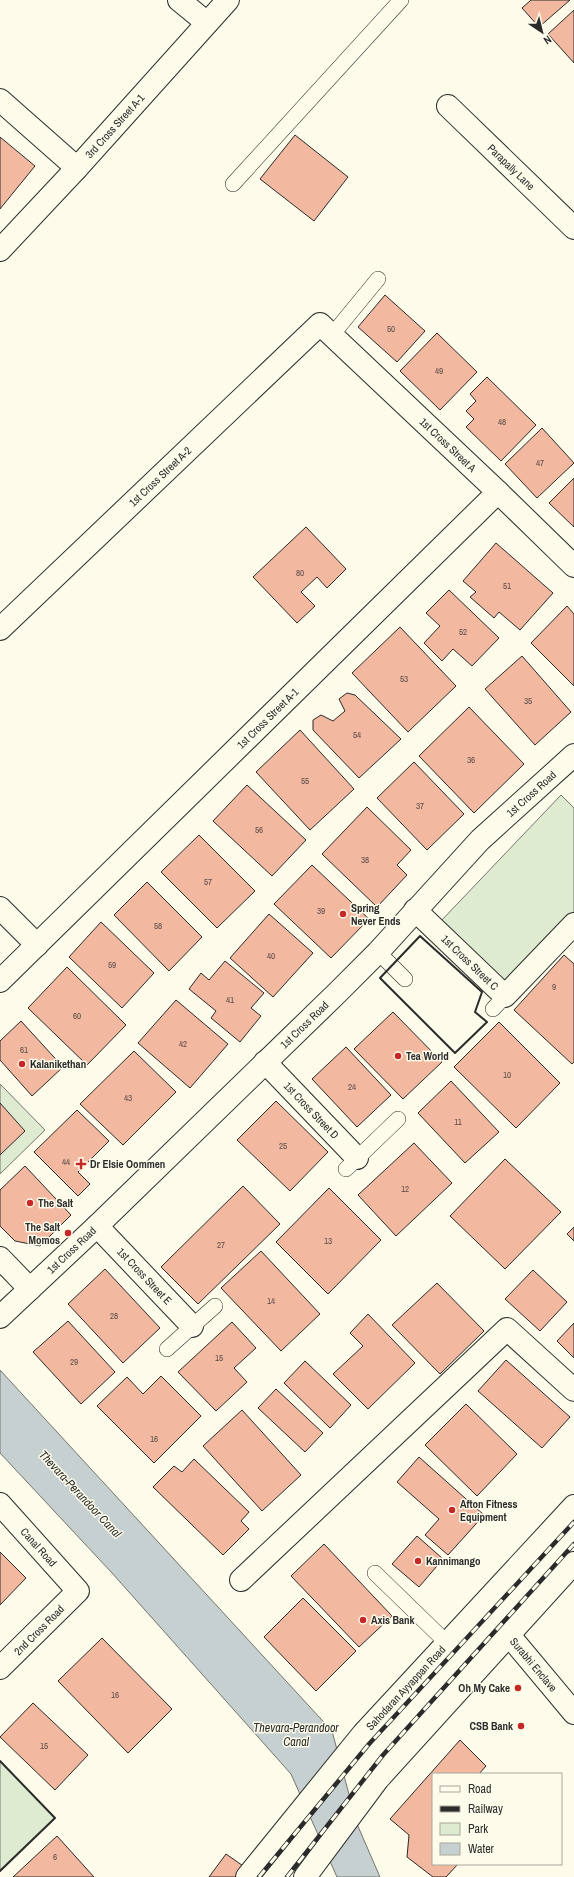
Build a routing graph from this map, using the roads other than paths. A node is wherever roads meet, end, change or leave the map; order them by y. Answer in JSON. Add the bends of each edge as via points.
{"nodes":[{"id":1,"x":179,"y":0,"type":"edge"},
{"id":2,"x":228,"y":0,"type":"edge"},
{"id":3,"x":401,"y":0,"type":"edge"},
{"id":4,"x":206,"y":23,"type":"junction"},
{"id":5,"x":0,"y":100,"type":"edge"},
{"id":6,"x":448,"y":106,"type":"dead end"},
{"id":7,"x":77,"y":168,"type":"junction"},
{"id":8,"x":232,"y":184,"type":"dead end"},
{"id":9,"x":574,"y":228,"type":"edge"},
{"id":10,"x":0,"y":250,"type":"edge"},
{"id":11,"x":378,"y":279,"type":"dead end"},
{"id":12,"x":326,"y":329,"type":"junction"},
{"id":13,"x":498,"y":492,"type":"junction"},
{"id":14,"x":574,"y":566,"type":"edge"},
{"id":15,"x":0,"y":628,"type":"edge"},
{"id":16,"x":572,"y":762,"type":"edge"},
{"id":17,"x":0,"y":908,"type":"edge"},
{"id":18,"x":415,"y":910,"type":"junction"},
{"id":19,"x":574,"y":924,"type":"edge"},
{"id":20,"x":37,"y":945,"type":"junction"},
{"id":21,"x":378,"y":952,"type":"junction"},
{"id":22,"x":404,"y":979,"type":"dead end"},
{"id":23,"x":0,"y":981,"type":"edge"},
{"id":24,"x":265,"y":1062,"type":"junction"},
{"id":25,"x":398,"y":1119,"type":"dead end"},
{"id":26,"x":351,"y":1164,"type":"joint"},
{"id":27,"x":97,"y":1226,"type":"junction"},
{"id":28,"x":0,"y":1258,"type":"edge"},
{"id":29,"x":30,"y":1289,"type":"junction"},
{"id":30,"x":215,"y":1306,"type":"dead end"},
{"id":31,"x":0,"y":1317,"type":"edge"},
{"id":32,"x":192,"y":1326,"type":"junction"},
{"id":33,"x":167,"y":1349,"type":"dead end"},
{"id":34,"x":574,"y":1390,"type":"edge"},
{"id":35,"x":0,"y":1504,"type":"edge"},
{"id":36,"x":574,"y":1506,"type":"edge"},
{"id":37,"x":574,"y":1563,"type":"edge"},
{"id":38,"x":376,"y":1573,"type":"dead end"},
{"id":39,"x":241,"y":1580,"type":"dead end"},
{"id":40,"x":78,"y":1591,"type":"joint"},
{"id":41,"x":508,"y":1634,"type":"junction"},
{"id":42,"x":447,"y":1643,"type":"junction"},
{"id":43,"x":0,"y":1668,"type":"edge"},
{"id":44,"x":574,"y":1713,"type":"edge"},
{"id":45,"x":247,"y":1877,"type":"edge"},
{"id":46,"x":305,"y":1877,"type":"edge"}],
"edges":[{"from":1,"to":4,"type":"street"},
{"from":2,"to":4,"type":"street","name":"3rd Cross Street A-1"},
{"from":3,"to":8,"type":"lane"},
{"from":4,"to":7,"type":"street","name":"3rd Cross Street A-1"},
{"from":5,"to":7,"type":"street"},
{"from":6,"to":9,"type":"street","name":"Parapally Lane"},
{"from":7,"to":10,"type":"street","name":"3rd Cross Street A-1"},
{"from":11,"to":12,"type":"lane"},
{"from":12,"to":13,"type":"street","name":"1st Cross Street A"},
{"from":12,"to":15,"type":"street","name":"1st Cross Street A-2"},
{"from":13,"to":14,"type":"street","name":"1st Cross Street A"},
{"from":13,"to":20,"type":"street","name":"1st Cross Street A-1"},
{"from":16,"to":18,"type":"street","name":"1st Cross Road","via":[[480,840]]},
{"from":17,"to":20,"type":"street"},
{"from":18,"to":19,"type":"street","name":"1st Cross Street C","via":[[499,1002]]},
{"from":18,"to":21,"type":"street","name":"1st Cross Road"},
{"from":20,"to":23,"type":"street","name":"1st Cross Street A-1"},
{"from":21,"to":22,"type":"lane"},
{"from":21,"to":24,"type":"street","name":"1st Cross Road"},
{"from":24,"to":26,"type":"street","name":"1st Cross Street D"},
{"from":24,"to":27,"type":"street","name":"1st Cross Road"},
{"from":25,"to":26,"type":"lane"},
{"from":27,"to":29,"type":"street","name":"1st Cross Road"},
{"from":27,"to":32,"type":"street","name":"1st Cross Street E"},
{"from":28,"to":29,"type":"street"},
{"from":29,"to":31,"type":"street","name":"1st Cross Road"},
{"from":30,"to":32,"type":"lane"},
{"from":32,"to":33,"type":"lane"},
{"from":34,"to":39,"type":"street","via":[[506,1329]]},
{"from":35,"to":40,"type":"street","name":"Canal Road"},
{"from":36,"to":42,"type":"street","name":"Sahodaran Ayyappan Road"},
{"from":37,"to":41,"type":"street"},
{"from":38,"to":42,"type":"lane"},
{"from":40,"to":43,"type":"street","name":"2nd Cross Road"},
{"from":41,"to":44,"type":"street","name":"Surabhi Enclave"},
{"from":41,"to":46,"type":"street","via":[[378,1779]]},
{"from":42,"to":45,"type":"street","name":"Sahodaran Ayyappan Road","via":[[363,1734]]}]}
